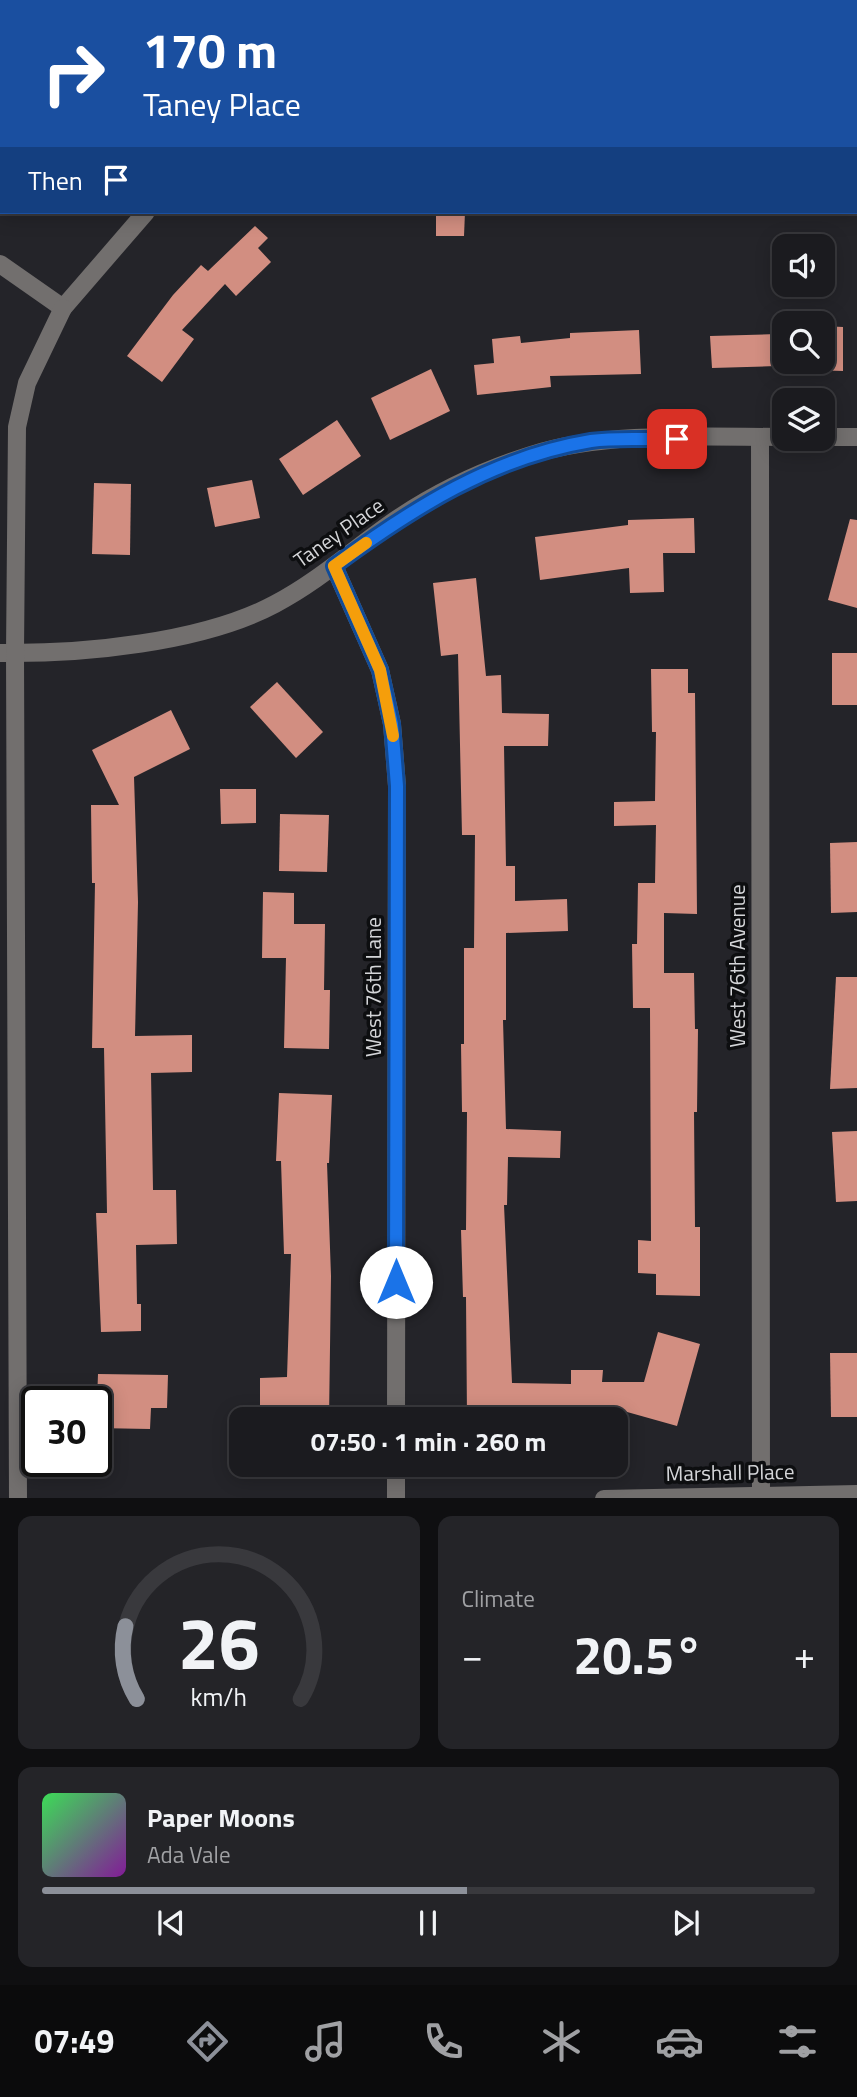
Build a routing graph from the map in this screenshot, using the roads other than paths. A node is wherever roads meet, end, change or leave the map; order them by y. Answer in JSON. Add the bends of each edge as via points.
{"nodes":[{"id":1,"x":144,"y":214,"type":"edge"},
{"id":2,"x":0,"y":264,"type":"edge"},
{"id":3,"x":63,"y":308,"type":"junction"},
{"id":4,"x":760,"y":437,"type":"junction"},
{"id":5,"x":772,"y":437,"type":"edge"},
{"id":6,"x":835,"y":437,"type":"edge"},
{"id":7,"x":857,"y":437,"type":"edge"},
{"id":8,"x":334,"y":566,"type":"junction"},
{"id":9,"x":7,"y":653,"type":"edge"},
{"id":10,"x":8,"y":933,"type":"edge"},
{"id":11,"x":396,"y":1407,"type":"edge"},
{"id":12,"x":396,"y":1477,"type":"edge"},
{"id":13,"x":761,"y":1494,"type":"junction"},
{"id":14,"x":857,"y":1494,"type":"edge"},
{"id":15,"x":18,"y":1498,"type":"edge"},
{"id":16,"x":396,"y":1498,"type":"edge"},
{"id":17,"x":635,"y":1498,"type":"edge"}],
"edges":[{"from":1,"to":3,"type":"street"},
{"from":2,"to":3,"type":"street"},
{"from":3,"to":9,"type":"street","via":[[27,383],[17,427]]},
{"from":4,"to":5,"type":"street","name":"Taney Place"},
{"from":4,"to":8,"type":"street","name":"Taney Place","via":[[593,441],[532,454],[462,482],[399,518]]},
{"from":4,"to":13,"type":"street","name":"West 76th Avenue"},
{"from":6,"to":7,"type":"street"},
{"from":8,"to":9,"type":"street","name":"Taney Place","via":[[274,605],[159,642]]},
{"from":8,"to":11,"type":"street","name":"West 76th Lane","via":[[380,670],[392,724],[397,786]]},
{"from":9,"to":10,"type":"street"},
{"from":10,"to":15,"type":"street"},
{"from":12,"to":16,"type":"street"},
{"from":13,"to":14,"type":"street","name":"Marshall Place"},
{"from":13,"to":17,"type":"street","name":"Marshall Place"}]}
